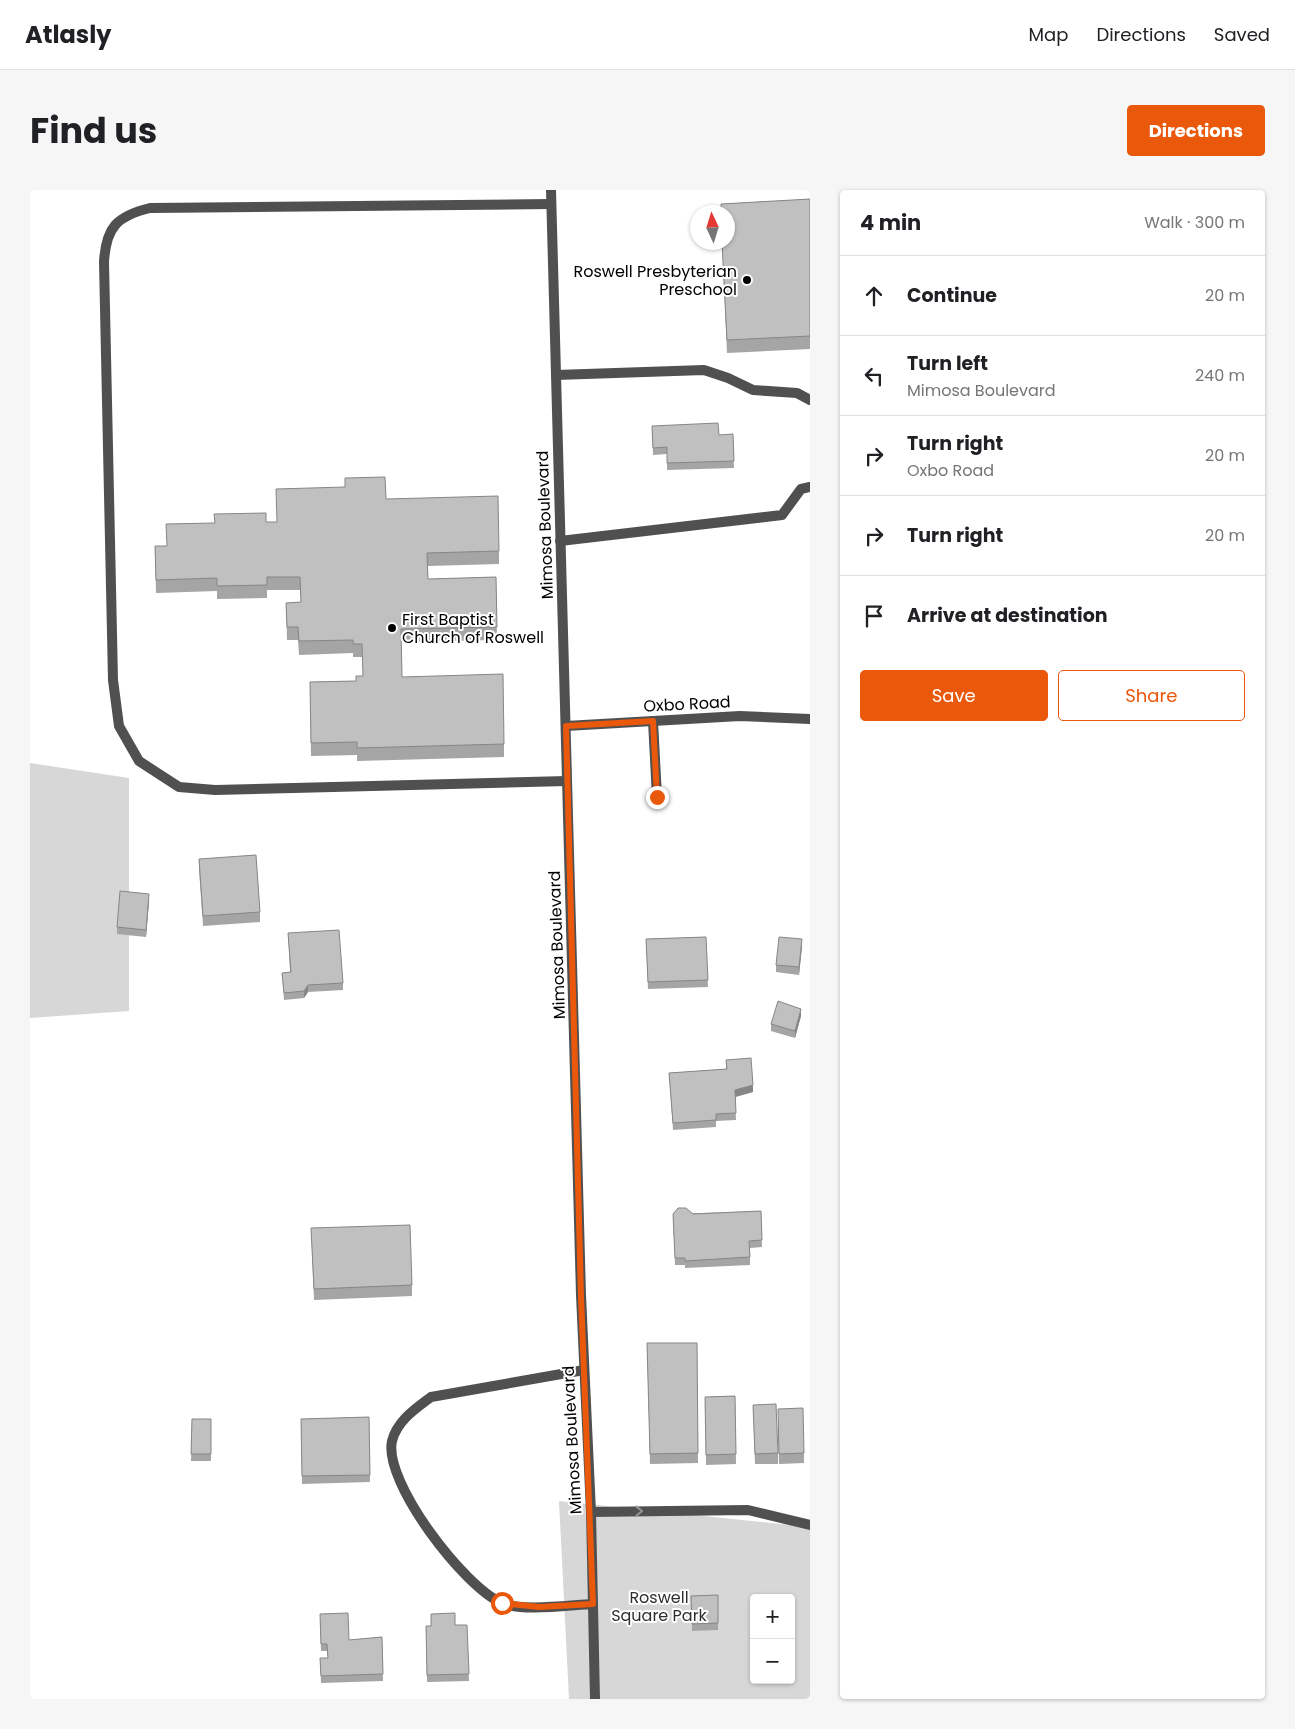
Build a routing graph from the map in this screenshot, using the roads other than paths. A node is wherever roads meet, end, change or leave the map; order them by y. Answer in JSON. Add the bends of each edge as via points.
{"nodes":[{"id":1,"x":551,"y":190,"type":"edge"},
{"id":2,"x":551,"y":204,"type":"junction"},
{"id":3,"x":556,"y":375,"type":"junction"},
{"id":4,"x":810,"y":400,"type":"edge"},
{"id":5,"x":810,"y":487,"type":"edge"},
{"id":6,"x":560,"y":541,"type":"junction"},
{"id":7,"x":810,"y":720,"type":"edge"},
{"id":8,"x":653,"y":721,"type":"junction"},
{"id":9,"x":566,"y":726,"type":"junction"},
{"id":10,"x":567,"y":781,"type":"junction"},
{"id":11,"x":657,"y":797,"type":"dead end"},
{"id":12,"x":584,"y":1370,"type":"junction"},
{"id":13,"x":590,"y":1512,"type":"junction"},
{"id":14,"x":810,"y":1525,"type":"edge"},
{"id":15,"x":593,"y":1604,"type":"junction"},
{"id":16,"x":595,"y":1699,"type":"edge"}],
"edges":[{"from":1,"to":2,"type":"street","name":"Mimosa Boulevard"},
{"from":2,"to":3,"type":"street","name":"Mimosa Boulevard"},
{"from":2,"to":10,"type":"street","via":[[150,208],[130,213],[116,223],[105,241],[104,262],[113,680],[119,726],[139,760],[179,787],[215,790]]},
{"from":3,"to":4,"type":"street","via":[[704,370],[752,390],[797,393]]},
{"from":3,"to":6,"type":"street","name":"Mimosa Boulevard"},
{"from":5,"to":6,"type":"street","via":[[801,489],[782,515]]},
{"from":6,"to":9,"type":"street","name":"Mimosa Boulevard"},
{"from":7,"to":8,"type":"street","name":"Oxbo Road","via":[[740,716]]},
{"from":8,"to":9,"type":"street","name":"Oxbo Road"},
{"from":8,"to":11,"type":"street"},
{"from":9,"to":10,"type":"street","name":"Mimosa Boulevard"},
{"from":10,"to":12,"type":"street","name":"Mimosa Boulevard"},
{"from":12,"to":13,"type":"street","name":"Mimosa Boulevard"},
{"from":12,"to":15,"type":"street","via":[[431,1397],[399,1426],[392,1442],[393,1460],[406,1495],[441,1549],[483,1591],[502,1603],[516,1606]]},
{"from":13,"to":14,"type":"street","one_way":true,"via":[[748,1510]]},
{"from":13,"to":15,"type":"street","name":"Mimosa Boulevard"},
{"from":15,"to":16,"type":"street","name":"Mimosa Boulevard"}]}
